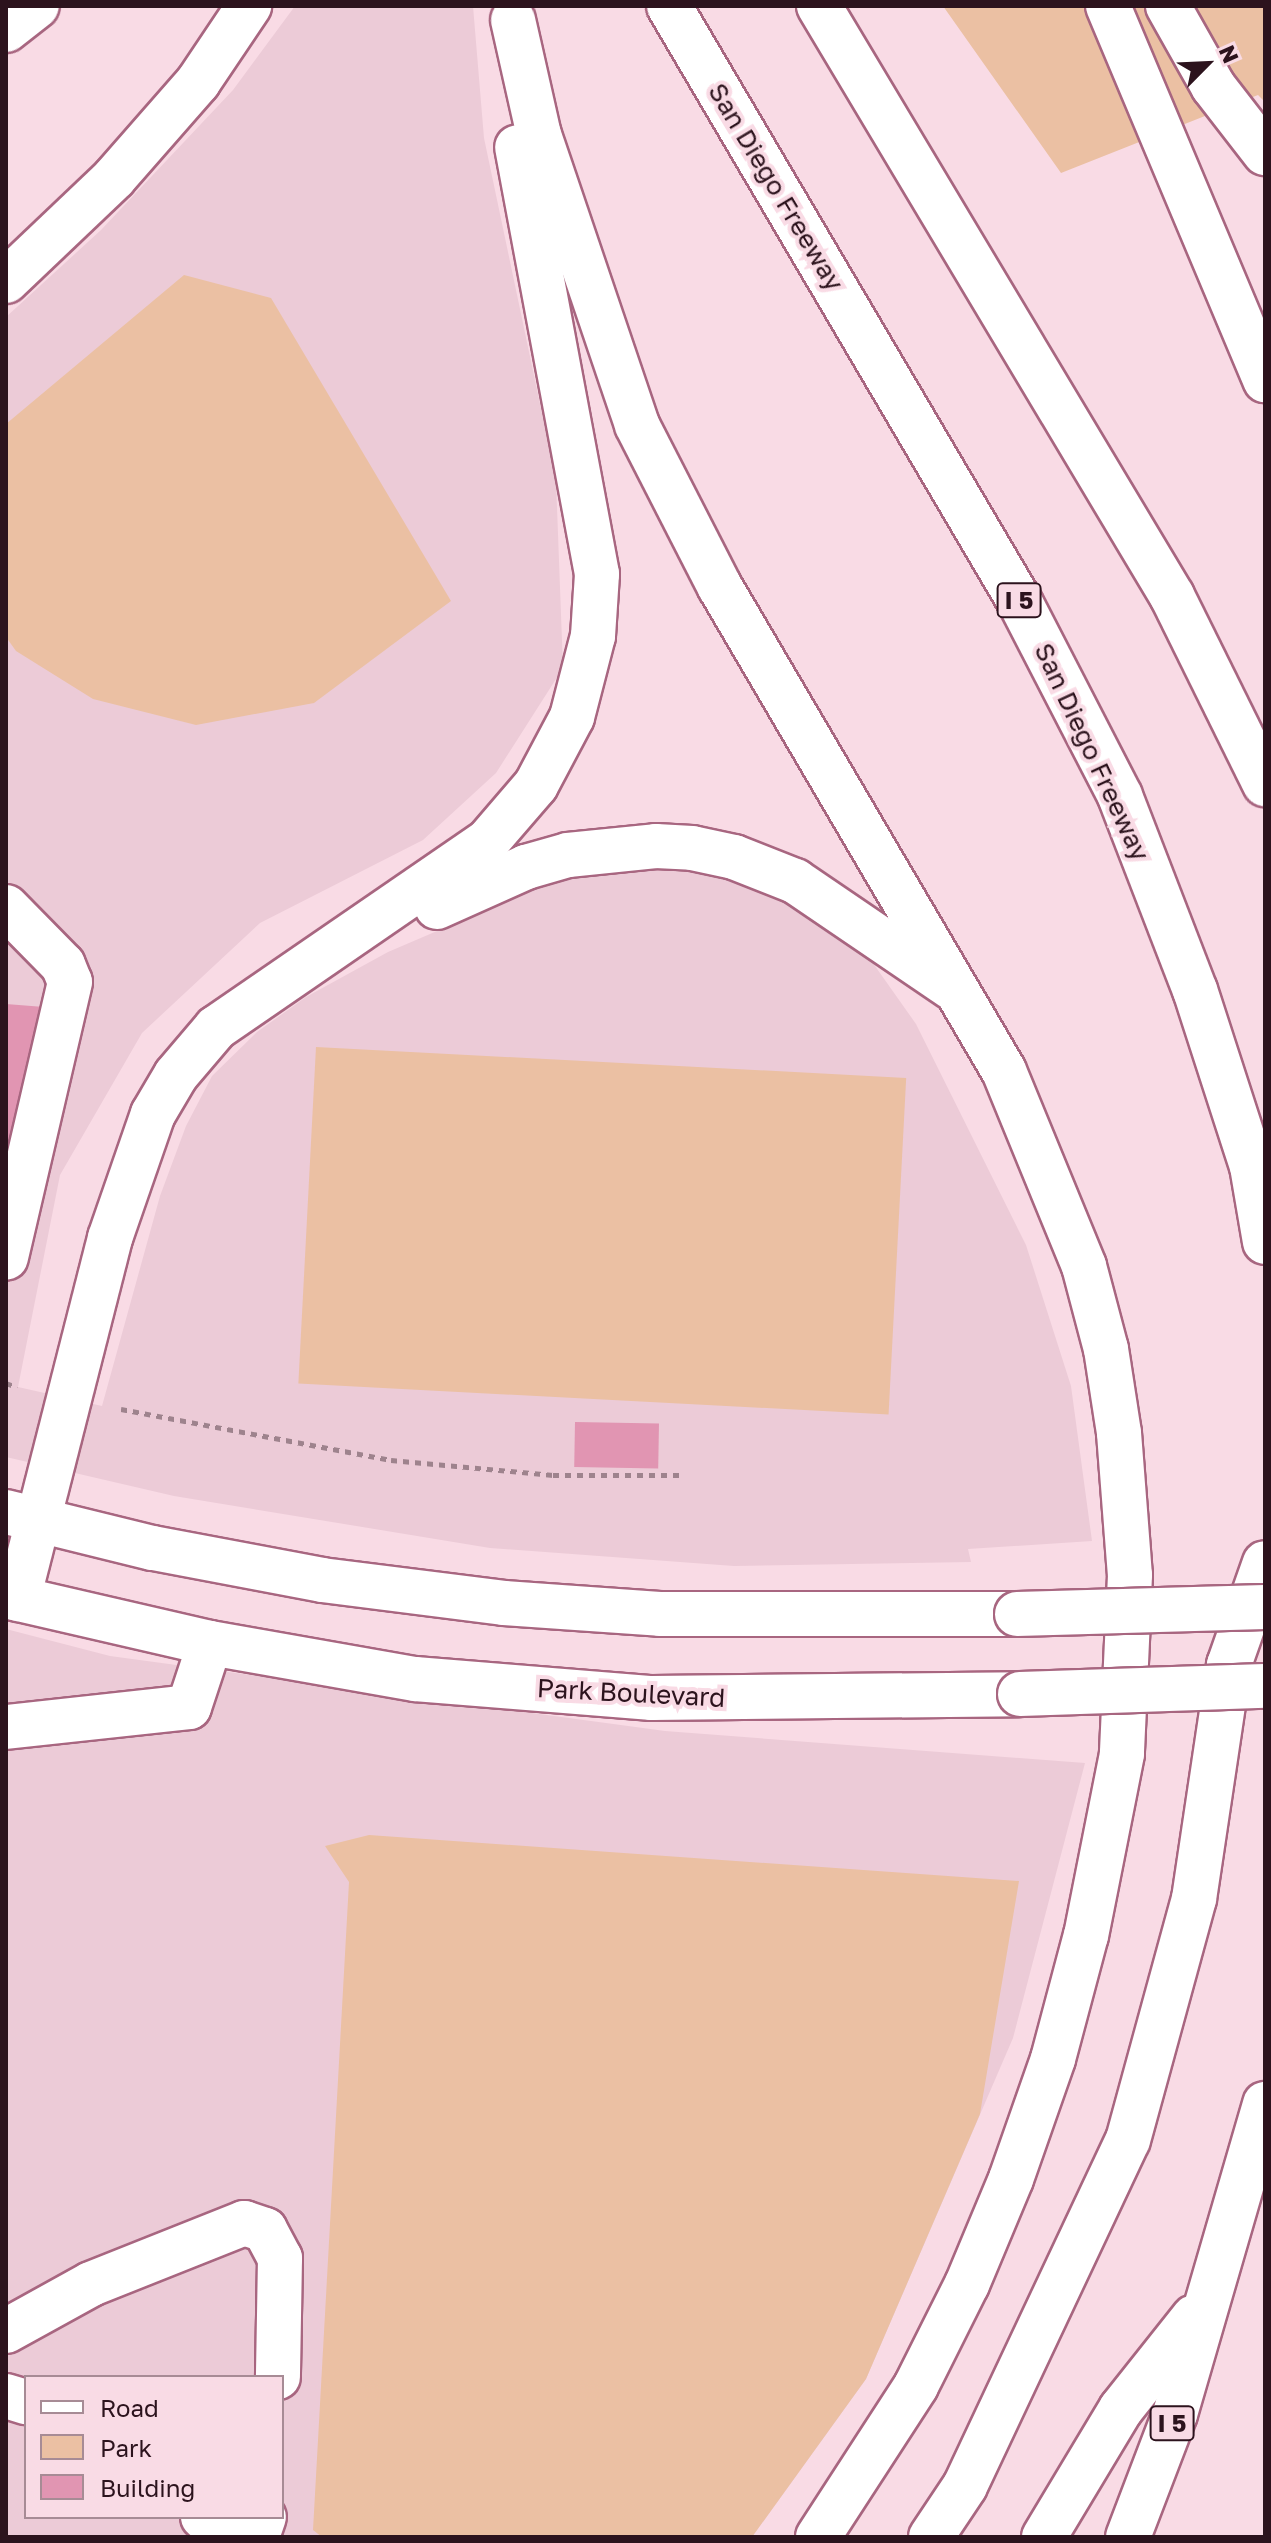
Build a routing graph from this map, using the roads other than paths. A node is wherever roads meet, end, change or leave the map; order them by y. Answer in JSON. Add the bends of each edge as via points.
{"nodes":[{"id":1,"x":37,"y":6,"type":"edge"},
{"id":2,"x":249,"y":6,"type":"edge"},
{"id":3,"x":669,"y":6,"type":"edge"},
{"id":4,"x":819,"y":6,"type":"edge"},
{"id":5,"x":1108,"y":6,"type":"edge"},
{"id":6,"x":1168,"y":6,"type":"edge"},
{"id":7,"x":513,"y":13,"type":"edge"},
{"id":8,"x":6,"y":30,"type":"edge"},
{"id":9,"x":1265,"y":153,"type":"edge"},
{"id":10,"x":6,"y":281,"type":"edge"},
{"id":11,"x":1265,"y":380,"type":"edge"},
{"id":12,"x":1265,"y":784,"type":"edge"},
{"id":13,"x":6,"y":907,"type":"edge"},
{"id":14,"x":339,"y":947,"type":"junction"},
{"id":15,"x":962,"y":995,"type":"junction"},
{"id":16,"x":1265,"y":1242,"type":"edge"},
{"id":17,"x":6,"y":1258,"type":"edge"},
{"id":18,"x":23,"y":1517,"type":"edge"},
{"id":19,"x":1265,"y":1563,"type":"edge"},
{"id":20,"x":12,"y":1597,"type":"edge"},
{"id":21,"x":1265,"y":1607,"type":"edge"},
{"id":22,"x":210,"y":1643,"type":"junction"},
{"id":23,"x":1265,"y":1686,"type":"edge"},
{"id":24,"x":17,"y":1730,"type":"edge"},
{"id":25,"x":1265,"y":2104,"type":"edge"},
{"id":26,"x":1203,"y":2306,"type":"junction"},
{"id":27,"x":6,"y":2331,"type":"edge"},
{"id":28,"x":278,"y":2375,"type":"edge"},
{"id":29,"x":206,"y":2519,"type":"edge"},
{"id":30,"x":229,"y":2537,"type":"edge"},
{"id":31,"x":818,"y":2537,"type":"edge"},
{"id":32,"x":931,"y":2537,"type":"edge"},
{"id":33,"x":1044,"y":2537,"type":"edge"},
{"id":34,"x":1128,"y":2537,"type":"edge"}],
"edges":[{"from":1,"to":8,"type":"main road"},
{"from":2,"to":10,"type":"main road","via":[[198,82],[114,178]]},
{"from":3,"to":16,"type":"main road","name":"San Diego Freeway","number":"I 5","via":[[1020,602],[1120,796],[1229,1092],[1252,1166]]},
{"from":4,"to":12,"type":"main road","via":[[1164,583]]},
{"from":5,"to":11,"type":"main road"},
{"from":6,"to":9,"type":"main road","via":[[1213,86]]},
{"from":7,"to":14,"type":"main road","via":[[508,99],[584,488],[597,574],[593,636],[572,717],[515,814],[462,864]]},
{"from":7,"to":15,"type":"main road","via":[[539,135],[637,425],[720,587]]},
{"from":13,"to":17,"type":"main road","via":[[63,965],[70,982]]},
{"from":14,"to":15,"type":"main road","via":[[540,863],[624,847],[692,848],[734,857],[795,881]]},
{"from":14,"to":18,"type":"main road","via":[[216,1028],[176,1075],[153,1114]]},
{"from":15,"to":31,"type":"main road","via":[[1044,1160],[1084,1266],[1106,1349],[1119,1433],[1130,1575],[1122,1754],[1086,1935],[1053,2059],[1011,2179],[916,2386]]},
{"from":18,"to":20,"type":"main road"},
{"from":18,"to":21,"type":"main road","bridge":true,"via":[[322,1580],[504,1603],[660,1614],[1017,1614]]},
{"from":19,"to":32,"type":"main road","via":[[1229,1665],[1194,1899],[1128,2140],[965,2486]]},
{"from":20,"to":22,"type":"main road","name":"Park Boulevard"},
{"from":22,"to":23,"type":"main road","name":"Park Boulevard","bridge":true,"via":[[415,1679],[652,1698]]},
{"from":22,"to":24,"type":"main road","via":[[189,1707]]},
{"from":25,"to":26,"type":"main road","number":"I 5"},
{"from":26,"to":33,"type":"main road","via":[[1121,2409]]},
{"from":26,"to":34,"type":"main road","number":"I 5","via":[[1175,2414]]},
{"from":27,"to":28,"type":"main road","via":[[91,2284],[244,2223],[265,2230],[280,2258]]},
{"from":29,"to":30,"type":"main road"}]}
